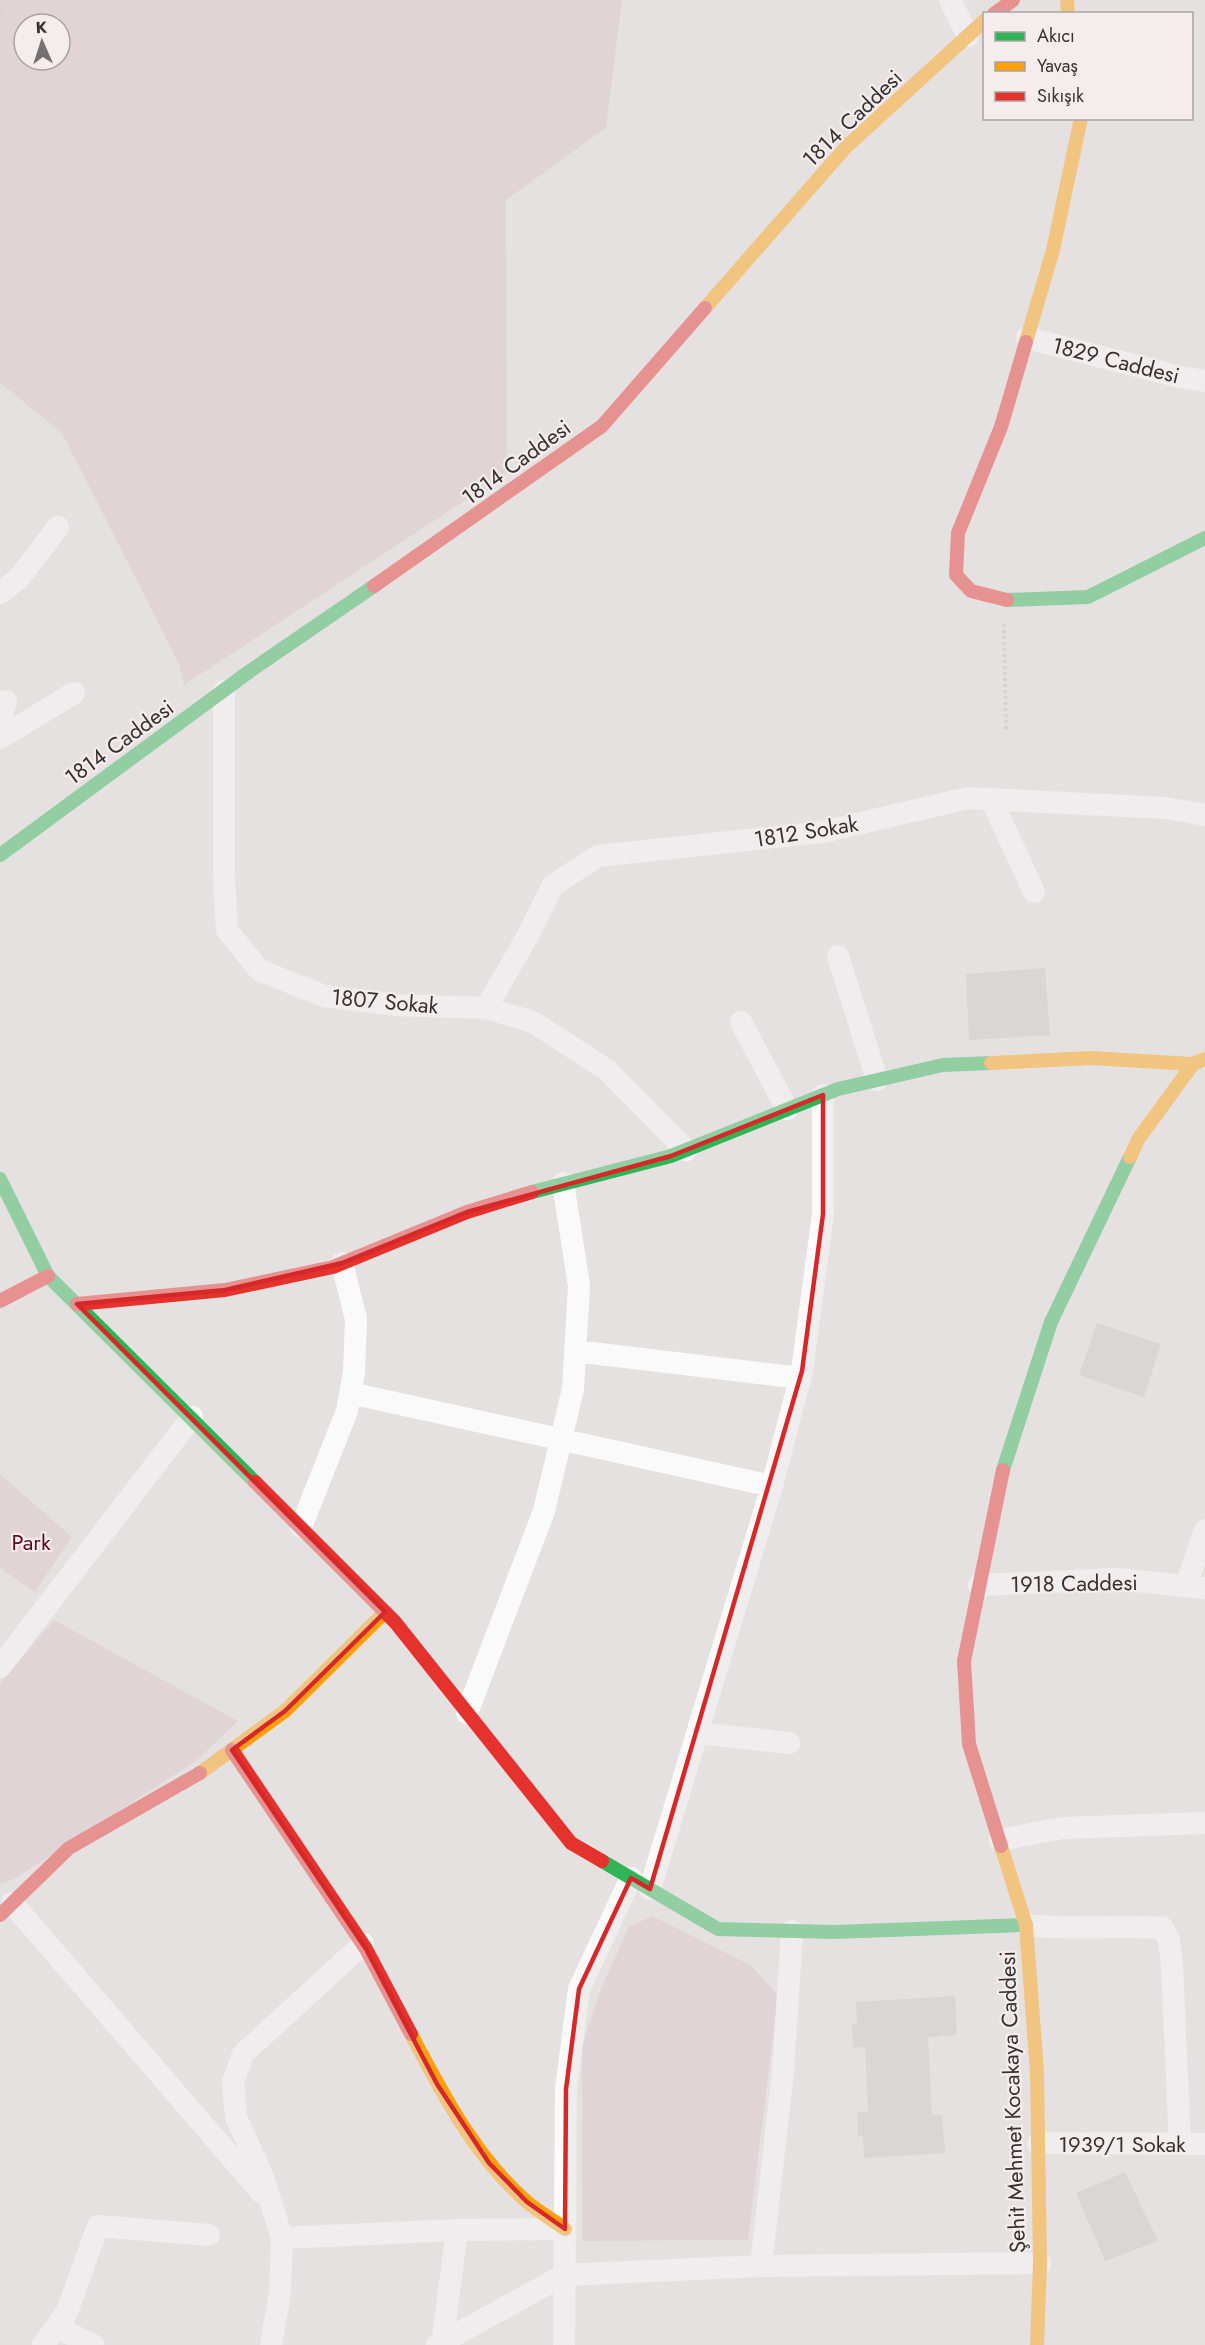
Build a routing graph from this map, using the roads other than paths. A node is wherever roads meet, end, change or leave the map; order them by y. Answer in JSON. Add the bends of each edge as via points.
{"nodes":[{"id":1,"x":950,"y":0,"type":"edge"},
{"id":2,"x":1013,"y":0,"type":"edge"},
{"id":3,"x":997,"y":12,"type":"edge"},
{"id":4,"x":976,"y":28,"type":"edge"},
{"id":5,"x":1081,"y":120,"type":"edge"},
{"id":6,"x":1027,"y":338,"type":"junction"},
{"id":7,"x":1205,"y":381,"type":"edge"},
{"id":8,"x":58,"y":527,"type":"dead end"},
{"id":9,"x":1205,"y":538,"type":"edge"},
{"id":10,"x":0,"y":593,"type":"edge"},
{"id":11,"x":224,"y":691,"type":"junction"},
{"id":12,"x":74,"y":693,"type":"dead end"},
{"id":13,"x":0,"y":738,"type":"edge"},
{"id":14,"x":990,"y":799,"type":"junction"},
{"id":15,"x":1205,"y":815,"type":"edge"},
{"id":16,"x":0,"y":855,"type":"edge"},
{"id":17,"x":1034,"y":892,"type":"dead end"},
{"id":18,"x":838,"y":957,"type":"dead end"},
{"id":19,"x":486,"y":1008,"type":"junction"},
{"id":20,"x":741,"y":1022,"type":"dead end"},
{"id":21,"x":1199,"y":1061,"type":"edge"},
{"id":22,"x":878,"y":1080,"type":"junction"},
{"id":23,"x":823,"y":1095,"type":"junction"},
{"id":24,"x":787,"y":1109,"type":"junction"},
{"id":25,"x":686,"y":1150,"type":"junction"},
{"id":26,"x":0,"y":1179,"type":"edge"},
{"id":27,"x":563,"y":1183,"type":"junction"},
{"id":28,"x":342,"y":1263,"type":"junction"},
{"id":29,"x":48,"y":1276,"type":"junction"},
{"id":30,"x":0,"y":1301,"type":"edge"},
{"id":31,"x":77,"y":1304,"type":"junction"},
{"id":32,"x":575,"y":1351,"type":"junction"},
{"id":33,"x":800,"y":1378,"type":"junction"},
{"id":34,"x":350,"y":1393,"type":"junction"},
{"id":35,"x":192,"y":1418,"type":"junction"},
{"id":36,"x":561,"y":1440,"type":"junction"},
{"id":37,"x":771,"y":1486,"type":"junction"},
{"id":38,"x":301,"y":1527,"type":"junction"},
{"id":39,"x":1205,"y":1530,"type":"edge"},
{"id":40,"x":979,"y":1585,"type":"junction"},
{"id":41,"x":1196,"y":1587,"type":"edge"},
{"id":42,"x":385,"y":1612,"type":"junction"},
{"id":43,"x":0,"y":1667,"type":"edge"},
{"id":44,"x":467,"y":1713,"type":"junction"},
{"id":45,"x":697,"y":1732,"type":"junction"},
{"id":46,"x":789,"y":1743,"type":"dead end"},
{"id":47,"x":232,"y":1750,"type":"junction"},
{"id":48,"x":1205,"y":1823,"type":"edge"},
{"id":49,"x":1000,"y":1840,"type":"junction"},
{"id":50,"x":640,"y":1884,"type":"junction"},
{"id":51,"x":6,"y":1909,"type":"edge"},
{"id":52,"x":1026,"y":1925,"type":"junction"},
{"id":53,"x":792,"y":1931,"type":"junction"},
{"id":54,"x":363,"y":1944,"type":"junction"},
{"id":55,"x":1038,"y":2143,"type":"junction"},
{"id":56,"x":1180,"y":2144,"type":"junction"},
{"id":57,"x":1205,"y":2144,"type":"edge"},
{"id":58,"x":271,"y":2204,"type":"junction"},
{"id":59,"x":565,"y":2229,"type":"junction"},
{"id":60,"x":457,"y":2230,"type":"junction"},
{"id":61,"x":209,"y":2235,"type":"dead end"},
{"id":62,"x":282,"y":2238,"type":"junction"},
{"id":63,"x":1040,"y":2263,"type":"junction"},
{"id":64,"x":761,"y":2266,"type":"junction"},
{"id":65,"x":564,"y":2275,"type":"junction"},
{"id":66,"x":49,"y":2336,"type":"edge"},
{"id":67,"x":441,"y":2344,"type":"edge"},
{"id":68,"x":93,"y":2345,"type":"edge"},
{"id":69,"x":271,"y":2345,"type":"edge"},
{"id":70,"x":564,"y":2345,"type":"edge"},
{"id":71,"x":1036,"y":2345,"type":"edge"}],
"edges":[{"from":1,"to":4,"type":"street"},
{"from":2,"to":3,"type":"street"},
{"from":4,"to":11,"type":"street","name":"1814 Caddesi","via":[[846,147],[602,426]]},
{"from":5,"to":6,"type":"street","via":[[1053,250]]},
{"from":6,"to":7,"type":"street","name":"1829 Caddesi"},
{"from":6,"to":9,"type":"street","via":[[1001,427],[958,533],[956,575],[971,591],[1011,601],[1088,597]]},
{"from":8,"to":10,"type":"street","via":[[19,578]]},
{"from":11,"to":16,"type":"street","name":"1814 Caddesi"},
{"from":11,"to":19,"type":"street","name":"1807 Sokak","via":[[227,930],[259,970],[324,996],[396,1005]]},
{"from":12,"to":13,"type":"street"},
{"from":14,"to":15,"type":"street","name":"1812 Sokak","via":[[1166,808]]},
{"from":14,"to":17,"type":"street"},
{"from":14,"to":19,"type":"street","name":"1812 Sokak","via":[[968,798],[823,832],[598,856],[553,885]]},
{"from":18,"to":22,"type":"street"},
{"from":19,"to":25,"type":"street","name":"1807 Sokak","via":[[533,1022],[607,1070]]},
{"from":20,"to":24,"type":"street"},
{"from":21,"to":22,"type":"street","via":[[1091,1058],[944,1065]]},
{"from":21,"to":40,"type":"street","name":"Şehit Mehmet Kocakaya Caddesi","via":[[1139,1138],[1051,1322],[1001,1478]]},
{"from":22,"to":23,"type":"street"},
{"from":23,"to":24,"type":"street"},
{"from":23,"to":33,"type":"street","via":[[823,1214]]},
{"from":24,"to":25,"type":"street"},
{"from":25,"to":27,"type":"street"},
{"from":26,"to":29,"type":"street"},
{"from":27,"to":28,"type":"street","via":[[467,1212]]},
{"from":27,"to":32,"type":"street","via":[[579,1286]]},
{"from":28,"to":31,"type":"street","via":[[225,1290]]},
{"from":28,"to":34,"type":"street","via":[[356,1319]]},
{"from":29,"to":30,"type":"street"},
{"from":29,"to":31,"type":"street"},
{"from":31,"to":35,"type":"street"},
{"from":32,"to":33,"type":"street"},
{"from":32,"to":36,"type":"street","via":[[573,1389]]},
{"from":33,"to":37,"type":"street"},
{"from":34,"to":36,"type":"street"},
{"from":34,"to":38,"type":"street","via":[[347,1411]]},
{"from":35,"to":38,"type":"street"},
{"from":35,"to":43,"type":"street"},
{"from":36,"to":37,"type":"street"},
{"from":36,"to":44,"type":"street","via":[[544,1511]]},
{"from":37,"to":45,"type":"street"},
{"from":38,"to":42,"type":"street"},
{"from":39,"to":41,"type":"street"},
{"from":40,"to":41,"type":"street","name":"1918 Caddesi","via":[[1117,1579]]},
{"from":40,"to":49,"type":"street","name":"Şehit Mehmet Kocakaya Caddesi","via":[[964,1661],[969,1744]]},
{"from":42,"to":44,"type":"street"},
{"from":42,"to":47,"type":"street","via":[[285,1711]]},
{"from":44,"to":50,"type":"street","via":[[571,1843]]},
{"from":45,"to":46,"type":"street"},
{"from":45,"to":50,"type":"street"},
{"from":47,"to":51,"type":"street","via":[[205,1770],[69,1848]]},
{"from":47,"to":54,"type":"street"},
{"from":48,"to":49,"type":"street","via":[[1062,1828]]},
{"from":49,"to":52,"type":"street","name":"Şehit Mehmet Kocakaya Caddesi"},
{"from":50,"to":53,"type":"street","via":[[718,1929]]},
{"from":50,"to":59,"type":"street","via":[[579,1989],[566,2089]]},
{"from":51,"to":58,"type":"street"},
{"from":52,"to":53,"type":"street"},
{"from":52,"to":55,"type":"street","name":"Şehit Mehmet Kocakaya Caddesi"},
{"from":52,"to":56,"type":"street","via":[[1059,1929],[1163,1928],[1172,1966]]},
{"from":53,"to":64,"type":"street","via":[[783,2071]]},
{"from":54,"to":58,"type":"street","via":[[243,2054],[236,2069],[236,2116]]},
{"from":54,"to":59,"type":"street","via":[[437,2084],[489,2163],[527,2202]]},
{"from":55,"to":56,"type":"street","name":"1939/1 Sokak"},
{"from":55,"to":63,"type":"street","name":"Şehit Mehmet Kocakaya Caddesi"},
{"from":56,"to":57,"type":"street","name":"1939/1 Sokak"},
{"from":58,"to":62,"type":"street"},
{"from":59,"to":60,"type":"street"},
{"from":59,"to":65,"type":"street"},
{"from":60,"to":62,"type":"street"},
{"from":60,"to":67,"type":"street"},
{"from":61,"to":66,"type":"street","via":[[98,2226],[67,2312]]},
{"from":62,"to":69,"type":"street","via":[[280,2293]]},
{"from":63,"to":64,"type":"street"},
{"from":63,"to":71,"type":"street","name":"Şehit Mehmet Kocakaya Caddesi"},
{"from":64,"to":65,"type":"street"},
{"from":65,"to":67,"type":"street"},
{"from":65,"to":70,"type":"street"},
{"from":66,"to":68,"type":"street"}]}
